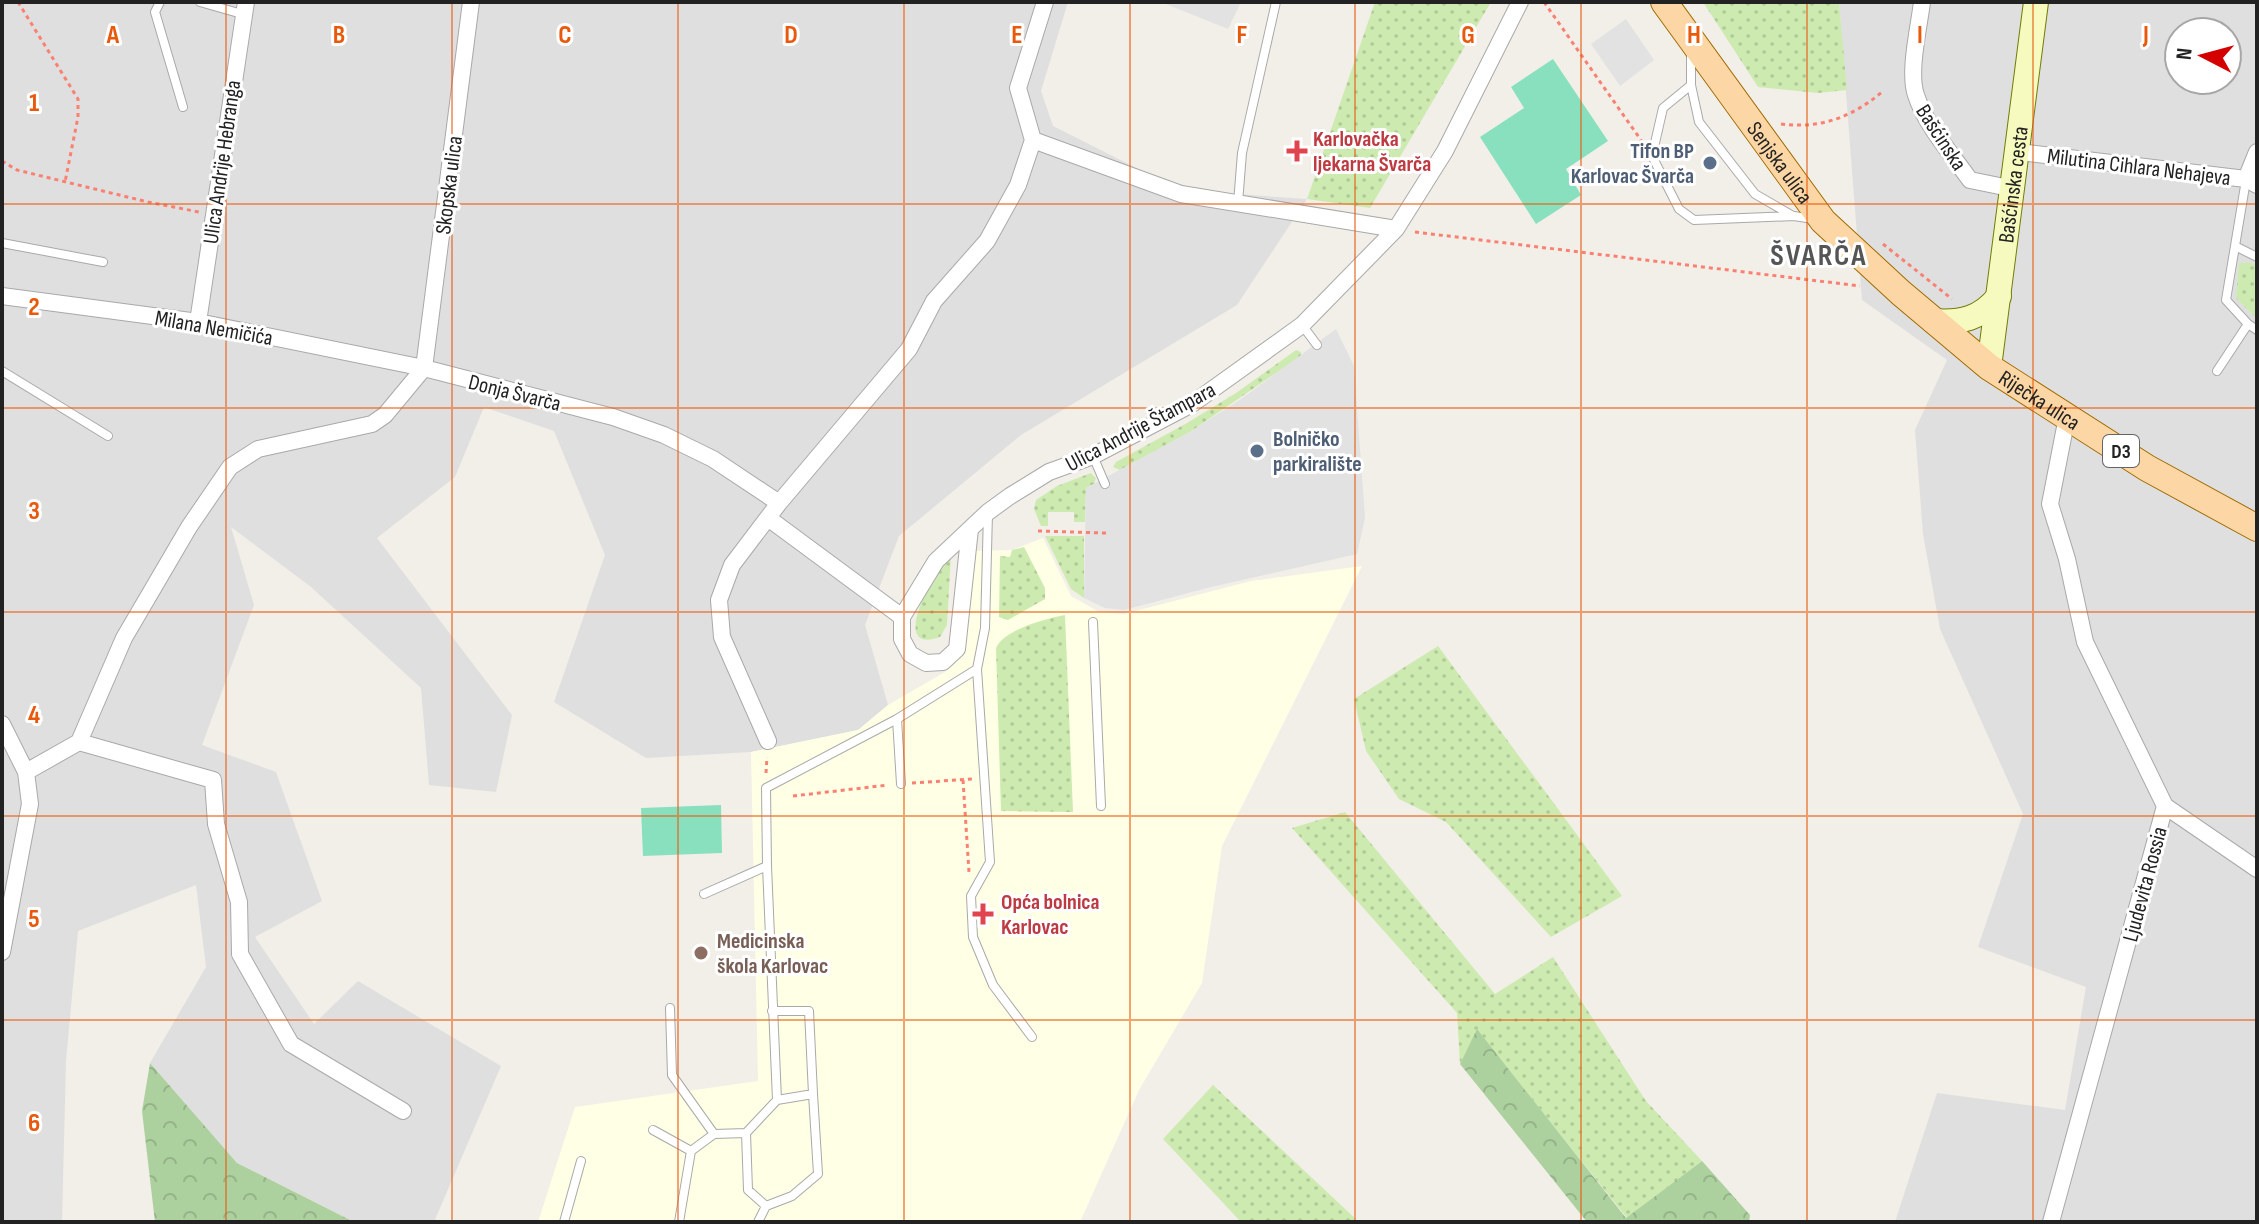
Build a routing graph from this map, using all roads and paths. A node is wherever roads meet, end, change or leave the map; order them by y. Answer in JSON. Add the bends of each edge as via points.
{"nodes":[{"id":1,"x":18,"y":2,"type":"edge"},
{"id":2,"x":160,"y":2,"type":"edge"},
{"id":3,"x":200,"y":2,"type":"edge"},
{"id":4,"x":471,"y":2,"type":"edge"},
{"id":5,"x":1045,"y":2,"type":"edge"},
{"id":6,"x":1276,"y":2,"type":"edge"},
{"id":7,"x":1520,"y":2,"type":"edge"},
{"id":8,"x":1544,"y":2,"type":"edge"},
{"id":9,"x":1664,"y":2,"type":"edge"},
{"id":10,"x":1922,"y":2,"type":"edge"},
{"id":11,"x":2036,"y":2,"type":"edge"},
{"id":12,"x":244,"y":8,"type":"edge"},
{"id":13,"x":1692,"y":43,"type":"junction"},
{"id":14,"x":1691,"y":85,"type":"junction"},
{"id":15,"x":1882,"y":92,"type":"dead end"},
{"id":16,"x":183,"y":107,"type":"dead end"},
{"id":17,"x":1769,"y":123,"type":"dead end"},
{"id":18,"x":1033,"y":140,"type":"junction"},
{"id":19,"x":2019,"y":152,"type":"junction"},
{"id":20,"x":2257,"y":152,"type":"edge"},
{"id":21,"x":1652,"y":156,"type":"junction"},
{"id":22,"x":2,"y":161,"type":"edge"},
{"id":23,"x":65,"y":182,"type":"junction"},
{"id":24,"x":2251,"y":182,"type":"edge"},
{"id":25,"x":2014,"y":189,"type":"junction"},
{"id":26,"x":1238,"y":203,"type":"junction"},
{"id":27,"x":213,"y":214,"type":"junction"},
{"id":28,"x":1794,"y":216,"type":"junction"},
{"id":29,"x":1823,"y":221,"type":"junction"},
{"id":30,"x":1396,"y":229,"type":"junction"},
{"id":31,"x":2,"y":243,"type":"edge"},
{"id":32,"x":1882,"y":244,"type":"dead end"},
{"id":33,"x":2237,"y":247,"type":"junction"},
{"id":34,"x":2257,"y":257,"type":"edge"},
{"id":35,"x":103,"y":262,"type":"dead end"},
{"id":36,"x":1901,"y":293,"type":"junction"},
{"id":37,"x":2,"y":296,"type":"edge"},
{"id":38,"x":1999,"y":296,"type":"junction"},
{"id":39,"x":1971,"y":319,"type":"junction"},
{"id":40,"x":1933,"y":321,"type":"junction"},
{"id":41,"x":198,"y":322,"type":"junction"},
{"id":42,"x":2248,"y":324,"type":"junction"},
{"id":43,"x":1302,"y":325,"type":"junction"},
{"id":44,"x":2257,"y":330,"type":"edge"},
{"id":45,"x":1317,"y":345,"type":"dead end"},
{"id":46,"x":1989,"y":367,"type":"junction"},
{"id":47,"x":424,"y":368,"type":"junction"},
{"id":48,"x":2,"y":371,"type":"edge"},
{"id":49,"x":2217,"y":371,"type":"dead end"},
{"id":50,"x":2067,"y":417,"type":"junction"},
{"id":51,"x":108,"y":436,"type":"dead end"},
{"id":52,"x":1093,"y":456,"type":"junction"},
{"id":53,"x":1105,"y":484,"type":"dead end"},
{"id":54,"x":779,"y":503,"type":"junction"},
{"id":55,"x":988,"y":512,"type":"junction"},
{"id":56,"x":768,"y":518,"type":"junction"},
{"id":57,"x":2256,"y":524,"type":"edge"},
{"id":58,"x":970,"y":529,"type":"junction"},
{"id":59,"x":1038,"y":531,"type":"dead end"},
{"id":60,"x":1106,"y":533,"type":"dead end"},
{"id":61,"x":902,"y":617,"type":"junction"},
{"id":62,"x":1093,"y":622,"type":"dead end"},
{"id":63,"x":977,"y":669,"type":"junction"},
{"id":64,"x":897,"y":719,"type":"junction"},
{"id":65,"x":3,"y":728,"type":"edge"},
{"id":66,"x":768,"y":741,"type":"joint"},
{"id":67,"x":79,"y":742,"type":"junction"},
{"id":68,"x":26,"y":772,"type":"junction"},
{"id":69,"x":985,"y":778,"type":"junction"},
{"id":70,"x":963,"y":780,"type":"junction"},
{"id":71,"x":901,"y":784,"type":"junction"},
{"id":72,"x":766,"y":788,"type":"junction"},
{"id":73,"x":793,"y":796,"type":"dead end"},
{"id":74,"x":1101,"y":806,"type":"dead end"},
{"id":75,"x":2165,"y":806,"type":"junction"},
{"id":76,"x":767,"y":866,"type":"junction"},
{"id":77,"x":2257,"y":869,"type":"edge"},
{"id":78,"x":704,"y":894,"type":"dead end"},
{"id":79,"x":971,"y":896,"type":"junction"},
{"id":80,"x":2,"y":952,"type":"edge"},
{"id":81,"x":670,"y":1008,"type":"dead end"},
{"id":82,"x":772,"y":1011,"type":"junction"},
{"id":83,"x":1032,"y":1037,"type":"dead end"},
{"id":84,"x":813,"y":1094,"type":"junction"},
{"id":85,"x":777,"y":1100,"type":"junction"},
{"id":86,"x":403,"y":1111,"type":"dead end"},
{"id":87,"x":653,"y":1130,"type":"dead end"},
{"id":88,"x":746,"y":1133,"type":"junction"},
{"id":89,"x":714,"y":1134,"type":"junction"},
{"id":90,"x":691,"y":1151,"type":"junction"},
{"id":91,"x":581,"y":1161,"type":"dead end"},
{"id":92,"x":766,"y":1206,"type":"junction"},
{"id":93,"x":564,"y":1222,"type":"edge"},
{"id":94,"x":679,"y":1222,"type":"edge"},
{"id":95,"x":758,"y":1222,"type":"edge"},
{"id":96,"x":2051,"y":1222,"type":"edge"}],
"edges":[{"from":1,"to":23,"type":"path","via":[[78,99]]},
{"from":2,"to":16,"type":"lane","via":[[155,12]]},
{"from":3,"to":12,"type":"lane"},
{"from":4,"to":47,"type":"street","name":"Skopska ulica"},
{"from":5,"to":18,"type":"street","via":[[1018,88]]},
{"from":6,"to":26,"type":"lane","via":[[1242,153]]},
{"from":7,"to":30,"type":"street","name":"Ulica Andrije Štampara","via":[[1445,151]]},
{"from":8,"to":21,"type":"path"},
{"from":9,"to":13,"type":"main road","name":"Senjska ulica","number":"D3"},
{"from":10,"to":25,"type":"street","name":"Bašćinska","via":[[1915,94],[1970,180]]},
{"from":11,"to":19,"type":"street","name":"Bašćinska cesta"},
{"from":12,"to":27,"type":"street","name":"Ulica Andrije Hebranga"},
{"from":13,"to":14,"type":"lane"},
{"from":13,"to":29,"type":"main road","name":"Senjska ulica","number":"D3"},
{"from":14,"to":21,"type":"lane","via":[[1663,108]]},
{"from":14,"to":28,"type":"lane","via":[[1699,122],[1755,194]]},
{"from":15,"to":17,"type":"path","via":[[1859,111],[1826,122]]},
{"from":18,"to":26,"type":"street","via":[[1181,194]]},
{"from":18,"to":54,"type":"street","via":[[1018,185],[987,241],[934,301],[909,349]]},
{"from":19,"to":24,"type":"street","name":"Milutina Cihlara Nehajeva"},
{"from":19,"to":25,"type":"street","name":"Bašćinska cesta"},
{"from":20,"to":24,"type":"street"},
{"from":21,"to":28,"type":"lane","via":[[1679,209],[1694,220]]},
{"from":22,"to":23,"type":"path"},
{"from":23,"to":27,"type":"path"},
{"from":24,"to":33,"type":"lane"},
{"from":25,"to":38,"type":"street","name":"Bašćinska cesta"},
{"from":26,"to":30,"type":"street"},
{"from":27,"to":41,"type":"street","name":"Ulica Andrije Hebranga"},
{"from":28,"to":29,"type":"lane"},
{"from":29,"to":36,"type":"main road","name":"Senjska ulica","number":"D3"},
{"from":30,"to":36,"type":"path"},
{"from":30,"to":43,"type":"street","name":"Ulica Andrije Štampara"},
{"from":31,"to":35,"type":"lane"},
{"from":32,"to":39,"type":"path"},
{"from":33,"to":34,"type":"lane"},
{"from":33,"to":42,"type":"lane","via":[[2226,300]]},
{"from":36,"to":40,"type":"main road","name":"Senjska ulica","number":"D3"},
{"from":37,"to":41,"type":"street","name":"Milana Nemičića"},
{"from":38,"to":39,"type":"street"},
{"from":38,"to":46,"type":"street","name":"Bašćinska cesta"},
{"from":39,"to":40,"type":"street"},
{"from":40,"to":46,"type":"main road","name":"Senjska ulica","number":"D3"},
{"from":41,"to":47,"type":"street","name":"Milana Nemičića"},
{"from":42,"to":44,"type":"lane"},
{"from":42,"to":49,"type":"lane"},
{"from":43,"to":45,"type":"lane"},
{"from":43,"to":52,"type":"street","name":"Ulica Andrije Štampara","via":[[1192,404]]},
{"from":46,"to":50,"type":"main road","name":"Riječka ulica","number":"D3"},
{"from":47,"to":54,"type":"street","name":"Donja Švarča","via":[[664,435],[713,459]]},
{"from":47,"to":67,"type":"street","via":[[372,424],[258,449],[230,467],[124,638]]},
{"from":48,"to":51,"type":"lane"},
{"from":50,"to":57,"type":"main road","name":"Riječka ulica","number":"D3","via":[[2147,468]]},
{"from":50,"to":75,"type":"street","name":"Ljudevita Rossia","via":[[2050,504],[2085,642]]},
{"from":52,"to":53,"type":"lane"},
{"from":52,"to":55,"type":"street","name":"Ulica Andrije Štampara","via":[[1049,472]]},
{"from":54,"to":56,"type":"street"},
{"from":55,"to":58,"type":"street","name":"Ulica Andrije Štampara"},
{"from":55,"to":63,"type":"lane","via":[[985,628]]},
{"from":56,"to":61,"type":"street"},
{"from":56,"to":66,"type":"street","via":[[732,565],[719,600],[722,637]]},
{"from":58,"to":61,"type":"street","name":"Ulica Andrije Štampara","via":[[936,561]]},
{"from":58,"to":61,"type":"street","via":[[957,649],[943,662],[926,663],[910,654],[902,639]]},
{"from":59,"to":60,"type":"path"},
{"from":62,"to":74,"type":"lane"},
{"from":63,"to":64,"type":"lane"},
{"from":63,"to":69,"type":"lane"},
{"from":64,"to":71,"type":"lane"},
{"from":64,"to":72,"type":"lane"},
{"from":65,"to":68,"type":"street"},
{"from":66,"to":72,"type":"path"},
{"from":67,"to":68,"type":"street"},
{"from":67,"to":86,"type":"street","via":[[213,780],[216,824],[239,902],[240,954],[291,1044]]},
{"from":68,"to":80,"type":"street","via":[[30,804]]},
{"from":69,"to":70,"type":"path"},
{"from":69,"to":79,"type":"lane","via":[[990,862]]},
{"from":70,"to":71,"type":"path"},
{"from":70,"to":79,"type":"path"},
{"from":71,"to":73,"type":"path"},
{"from":72,"to":76,"type":"lane"},
{"from":75,"to":77,"type":"street"},
{"from":75,"to":96,"type":"street","name":"Ljudevita Rossia"},
{"from":76,"to":78,"type":"lane"},
{"from":76,"to":82,"type":"lane"},
{"from":79,"to":83,"type":"lane","via":[[973,937],[993,985]]},
{"from":81,"to":89,"type":"lane","via":[[672,1075]]},
{"from":82,"to":84,"type":"lane","via":[[809,1011]]},
{"from":82,"to":85,"type":"lane"},
{"from":84,"to":85,"type":"lane"},
{"from":84,"to":92,"type":"lane","via":[[818,1174],[792,1196]]},
{"from":85,"to":88,"type":"lane"},
{"from":87,"to":90,"type":"lane"},
{"from":88,"to":89,"type":"lane"},
{"from":88,"to":92,"type":"lane","via":[[748,1190]]},
{"from":89,"to":90,"type":"lane"},
{"from":90,"to":94,"type":"lane"},
{"from":91,"to":93,"type":"lane"},
{"from":92,"to":95,"type":"lane"}]}
